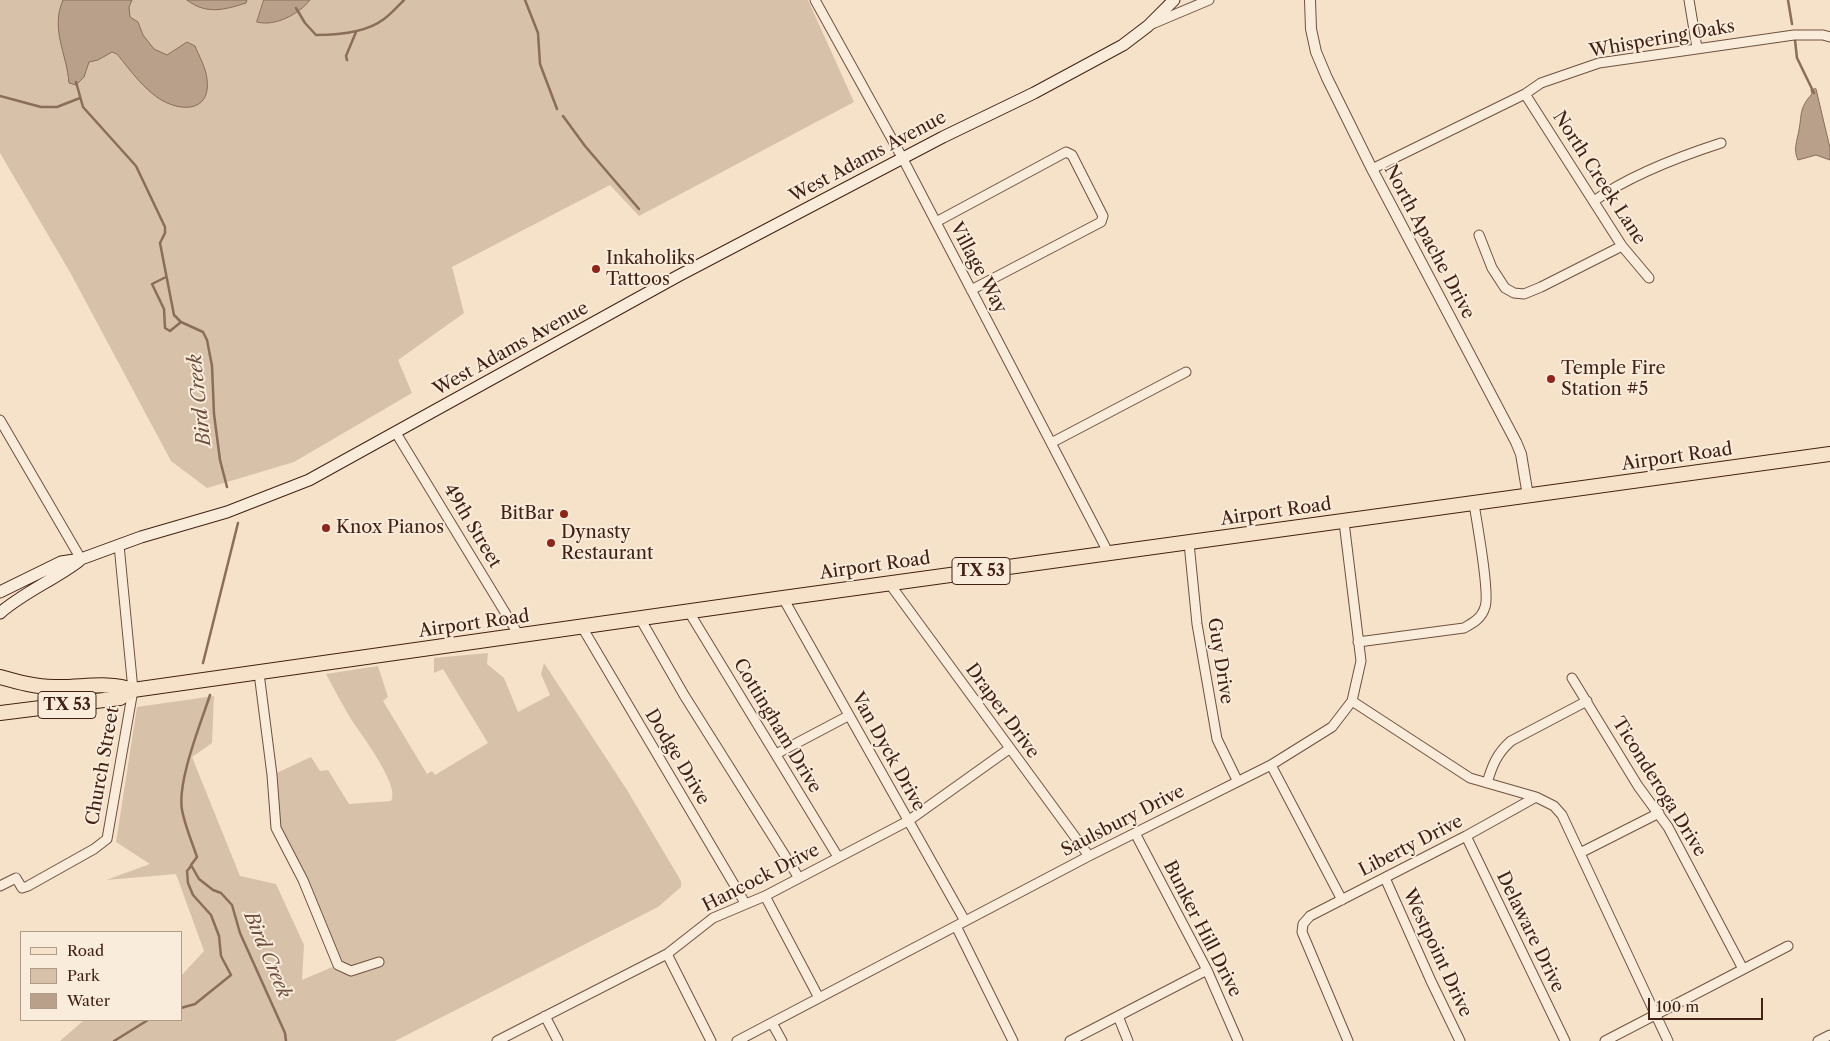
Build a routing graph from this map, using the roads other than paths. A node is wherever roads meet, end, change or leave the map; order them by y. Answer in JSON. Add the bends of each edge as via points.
{"nodes":[{"id":1,"x":815,"y":0,"type":"edge"},
{"id":2,"x":1174,"y":0,"type":"edge"},
{"id":3,"x":1209,"y":0,"type":"edge"},
{"id":4,"x":1310,"y":0,"type":"edge"},
{"id":5,"x":1689,"y":0,"type":"edge"},
{"id":6,"x":1148,"y":26,"type":"junction"},
{"id":7,"x":1830,"y":37,"type":"edge"},
{"id":8,"x":1697,"y":48,"type":"junction"},
{"id":9,"x":1525,"y":94,"type":"junction"},
{"id":10,"x":1720,"y":143,"type":"dead end"},
{"id":11,"x":903,"y":159,"type":"junction"},
{"id":12,"x":1372,"y":169,"type":"junction"},
{"id":13,"x":1594,"y":201,"type":"junction"},
{"id":14,"x":936,"y":222,"type":"junction"},
{"id":15,"x":1479,"y":235,"type":"dead end"},
{"id":16,"x":1622,"y":246,"type":"junction"},
{"id":17,"x":1649,"y":278,"type":"dead end"},
{"id":18,"x":971,"y":290,"type":"junction"},
{"id":19,"x":1186,"y":372,"type":"dead end"},
{"id":20,"x":0,"y":420,"type":"edge"},
{"id":21,"x":396,"y":433,"type":"junction"},
{"id":22,"x":1051,"y":443,"type":"junction"},
{"id":23,"x":1830,"y":454,"type":"edge"},
{"id":24,"x":1528,"y":496,"type":"junction"},
{"id":25,"x":1474,"y":504,"type":"junction"},
{"id":26,"x":1344,"y":522,"type":"junction"},
{"id":27,"x":1189,"y":543,"type":"junction"},
{"id":28,"x":119,"y":544,"type":"junction"},
{"id":29,"x":1108,"y":554,"type":"junction"},
{"id":30,"x":81,"y":559,"type":"junction"},
{"id":31,"x":889,"y":583,"type":"junction"},
{"id":32,"x":0,"y":592,"type":"edge"},
{"id":33,"x":783,"y":598,"type":"junction"},
{"id":34,"x":689,"y":612,"type":"junction"},
{"id":35,"x":0,"y":613,"type":"edge"},
{"id":36,"x":641,"y":620,"type":"junction"},
{"id":37,"x":582,"y":627,"type":"junction"},
{"id":38,"x":520,"y":637,"type":"junction"},
{"id":39,"x":1358,"y":642,"type":"junction"},
{"id":40,"x":259,"y":672,"type":"junction"},
{"id":41,"x":0,"y":676,"type":"edge"},
{"id":42,"x":1572,"y":678,"type":"dead end"},
{"id":43,"x":133,"y":690,"type":"junction"},
{"id":44,"x":1352,"y":701,"type":"junction"},
{"id":45,"x":1587,"y":701,"type":"junction"},
{"id":46,"x":0,"y":713,"type":"edge"},
{"id":47,"x":848,"y":716,"type":"junction"},
{"id":48,"x":1009,"y":749,"type":"junction"},
{"id":49,"x":776,"y":754,"type":"junction"},
{"id":50,"x":1271,"y":765,"type":"junction"},
{"id":51,"x":1237,"y":780,"type":"junction"},
{"id":52,"x":1487,"y":783,"type":"junction"},
{"id":53,"x":1536,"y":797,"type":"junction"},
{"id":54,"x":1658,"y":814,"type":"junction"},
{"id":55,"x":908,"y":822,"type":"junction"},
{"id":56,"x":1135,"y":833,"type":"junction"},
{"id":57,"x":1466,"y":836,"type":"junction"},
{"id":58,"x":1580,"y":853,"type":"junction"},
{"id":59,"x":1089,"y":856,"type":"junction"},
{"id":60,"x":838,"y":857,"type":"junction"},
{"id":61,"x":799,"y":878,"type":"junction"},
{"id":62,"x":1385,"y":878,"type":"junction"},
{"id":63,"x":0,"y":886,"type":"edge"},
{"id":64,"x":765,"y":896,"type":"junction"},
{"id":65,"x":1342,"y":900,"type":"junction"},
{"id":66,"x":745,"y":903,"type":"junction"},
{"id":67,"x":965,"y":922,"type":"junction"},
{"id":68,"x":956,"y":926,"type":"junction"},
{"id":69,"x":1788,"y":946,"type":"dead end"},
{"id":70,"x":667,"y":954,"type":"junction"},
{"id":71,"x":379,"y":962,"type":"dead end"},
{"id":72,"x":1743,"y":969,"type":"junction"},
{"id":73,"x":1207,"y":970,"type":"junction"},
{"id":74,"x":819,"y":998,"type":"junction"},
{"id":75,"x":1656,"y":1015,"type":"junction"},
{"id":76,"x":545,"y":1016,"type":"junction"},
{"id":77,"x":1118,"y":1016,"type":"junction"},
{"id":78,"x":772,"y":1023,"type":"junction"},
{"id":79,"x":1830,"y":1035,"type":"edge"},
{"id":80,"x":497,"y":1041,"type":"edge"},
{"id":81,"x":558,"y":1041,"type":"edge"},
{"id":82,"x":711,"y":1041,"type":"edge"},
{"id":83,"x":737,"y":1041,"type":"edge"},
{"id":84,"x":782,"y":1041,"type":"edge"},
{"id":85,"x":1013,"y":1041,"type":"edge"},
{"id":86,"x":1070,"y":1041,"type":"edge"},
{"id":87,"x":1128,"y":1041,"type":"edge"},
{"id":88,"x":1238,"y":1041,"type":"edge"},
{"id":89,"x":1348,"y":1041,"type":"edge"},
{"id":90,"x":1460,"y":1041,"type":"edge"},
{"id":91,"x":1565,"y":1041,"type":"edge"},
{"id":92,"x":1606,"y":1041,"type":"edge"},
{"id":93,"x":1668,"y":1041,"type":"edge"},
{"id":94,"x":1818,"y":1041,"type":"edge"}],
"edges":[{"from":1,"to":11,"type":"street","name":"Village Way"},
{"from":2,"to":6,"type":"main road","name":"West Adams Avenue"},
{"from":3,"to":6,"type":"street"},
{"from":4,"to":12,"type":"street","name":"North Apache Drive","via":[[1316,52]]},
{"from":5,"to":8,"type":"street"},
{"from":6,"to":11,"type":"main road","name":"West Adams Avenue","via":[[1115,50]]},
{"from":7,"to":8,"type":"street","name":"Whispering Oaks","via":[[1794,35]]},
{"from":8,"to":9,"type":"street","name":"Whispering Oaks","via":[[1600,63],[1541,83]]},
{"from":9,"to":12,"type":"street","name":"Whispering Oaks"},
{"from":9,"to":13,"type":"street","name":"North Creek Lane"},
{"from":10,"to":13,"type":"street","via":[[1608,191]]},
{"from":11,"to":14,"type":"street","name":"Village Way"},
{"from":11,"to":21,"type":"main road","name":"West Adams Avenue","via":[[678,276]]},
{"from":12,"to":24,"type":"street","name":"North Apache Drive","via":[[1516,442]]},
{"from":13,"to":16,"type":"street","name":"North Creek Lane"},
{"from":14,"to":18,"type":"street","name":"Village Way"},
{"from":14,"to":18,"type":"street","via":[[1066,152],[1072,155],[1103,216],[1101,222]]},
{"from":15,"to":16,"type":"street","via":[[1492,268],[1505,288],[1524,294]]},
{"from":16,"to":17,"type":"street","name":"North Creek Lane"},
{"from":18,"to":22,"type":"street","name":"Village Way"},
{"from":19,"to":22,"type":"street"},
{"from":20,"to":30,"type":"street"},
{"from":21,"to":28,"type":"main road","name":"West Adams Avenue","via":[[309,480],[247,505]]},
{"from":21,"to":38,"type":"street","name":"49th Street"},
{"from":22,"to":29,"type":"street","name":"Village Way"},
{"from":23,"to":24,"type":"main road","name":"Airport Road","number":"TX 53"},
{"from":24,"to":25,"type":"main road","name":"Airport Road","number":"TX 53"},
{"from":25,"to":26,"type":"main road","name":"Airport Road","number":"TX 53"},
{"from":25,"to":39,"type":"street","via":[[1487,592],[1486,608],[1477,620],[1464,628]]},
{"from":26,"to":27,"type":"main road","name":"Airport Road","number":"TX 53"},
{"from":26,"to":39,"type":"street","name":"Saulsbury Drive"},
{"from":27,"to":29,"type":"main road","name":"Airport Road","number":"TX 53"},
{"from":27,"to":51,"type":"street","name":"Guy Drive","via":[[1197,624],[1217,739]]},
{"from":28,"to":30,"type":"main road","name":"West Adams Avenue"},
{"from":28,"to":43,"type":"street"},
{"from":29,"to":31,"type":"main road","name":"Airport Road","number":"TX 53"},
{"from":30,"to":32,"type":"main road","name":"West Adams Avenue","via":[[46,568]]},
{"from":30,"to":35,"type":"main road","name":"West Adams Avenue"},
{"from":31,"to":33,"type":"main road","name":"Airport Road","number":"TX 53"},
{"from":31,"to":48,"type":"street","name":"Draper Drive"},
{"from":33,"to":34,"type":"main road","name":"Airport Road","number":"TX 53"},
{"from":33,"to":47,"type":"street","name":"Van Dyck Drive"},
{"from":34,"to":36,"type":"main road","name":"Airport Road","number":"TX 53"},
{"from":34,"to":49,"type":"street","name":"Cottingham Drive"},
{"from":36,"to":37,"type":"main road","name":"Airport Road","number":"TX 53"},
{"from":36,"to":61,"type":"street","via":[[693,710]]},
{"from":37,"to":38,"type":"main road","name":"Airport Road","number":"TX 53"},
{"from":37,"to":66,"type":"street","name":"Dodge Drive"},
{"from":38,"to":40,"type":"main road","name":"Airport Road","number":"TX 53"},
{"from":39,"to":44,"type":"street","name":"Saulsbury Drive","via":[[1360,661]]},
{"from":40,"to":43,"type":"main road","name":"Airport Road","number":"TX 53"},
{"from":40,"to":71,"type":"street","via":[[276,828],[338,965],[351,971]]},
{"from":41,"to":43,"type":"main road","name":"Airport Road","number":"TX 53","via":[[51,688],[107,684]]},
{"from":42,"to":45,"type":"street","name":"Ticonderoga Drive"},
{"from":43,"to":46,"type":"main road","name":"Airport Road","number":"TX 53","via":[[120,698]]},
{"from":43,"to":63,"type":"street","name":"Church Street","via":[[107,839],[28,886],[22,888],[16,878]]},
{"from":44,"to":50,"type":"street","name":"Saulsbury Drive","via":[[1332,727]]},
{"from":44,"to":52,"type":"street","via":[[1454,769]]},
{"from":45,"to":52,"type":"street","via":[[1511,741],[1494,762]]},
{"from":45,"to":54,"type":"street","name":"Ticonderoga Drive"},
{"from":47,"to":49,"type":"street"},
{"from":47,"to":55,"type":"street","name":"Van Dyck Drive"},
{"from":48,"to":55,"type":"street","name":"Hancock Drive"},
{"from":48,"to":59,"type":"street","name":"Draper Drive"},
{"from":49,"to":60,"type":"street","name":"Cottingham Drive"},
{"from":50,"to":51,"type":"street","name":"Saulsbury Drive"},
{"from":50,"to":65,"type":"street"},
{"from":51,"to":56,"type":"street","name":"Saulsbury Drive"},
{"from":52,"to":53,"type":"street"},
{"from":53,"to":57,"type":"street","name":"Liberty Drive"},
{"from":53,"to":58,"type":"street","via":[[1554,806],[1562,815]]},
{"from":54,"to":58,"type":"street"},
{"from":54,"to":72,"type":"street","name":"Ticonderoga Drive","via":[[1668,827]]},
{"from":55,"to":60,"type":"street","name":"Hancock Drive"},
{"from":55,"to":67,"type":"street","name":"Van Dyck Drive"},
{"from":56,"to":59,"type":"street","name":"Saulsbury Drive"},
{"from":56,"to":73,"type":"street","name":"Bunker Hill Drive"},
{"from":57,"to":62,"type":"street","name":"Liberty Drive"},
{"from":57,"to":91,"type":"street","name":"Delaware Drive"},
{"from":58,"to":75,"type":"street"},
{"from":59,"to":67,"type":"street","name":"Saulsbury Drive"},
{"from":60,"to":61,"type":"street","name":"Hancock Drive"},
{"from":61,"to":64,"type":"street","name":"Hancock Drive"},
{"from":62,"to":65,"type":"street","name":"Liberty Drive"},
{"from":62,"to":90,"type":"street","name":"Westpoint Drive"},
{"from":64,"to":66,"type":"street","name":"Hancock Drive"},
{"from":64,"to":74,"type":"street"},
{"from":65,"to":89,"type":"street","name":"Liberty Drive","via":[[1310,916],[1303,924],[1302,932]]},
{"from":66,"to":70,"type":"street","name":"Hancock Drive","via":[[713,918]]},
{"from":67,"to":68,"type":"street","name":"Saulsbury Drive"},
{"from":68,"to":74,"type":"street","name":"Saulsbury Drive"},
{"from":68,"to":85,"type":"street"},
{"from":69,"to":72,"type":"street"},
{"from":70,"to":76,"type":"street","name":"Hancock Drive"},
{"from":70,"to":82,"type":"street"},
{"from":72,"to":75,"type":"street"},
{"from":73,"to":77,"type":"street"},
{"from":73,"to":88,"type":"street","name":"Bunker Hill Drive"},
{"from":74,"to":78,"type":"street","name":"Saulsbury Drive"},
{"from":75,"to":92,"type":"street"},
{"from":75,"to":93,"type":"street"},
{"from":76,"to":80,"type":"street","name":"Hancock Drive"},
{"from":76,"to":81,"type":"street"},
{"from":77,"to":86,"type":"street"},
{"from":77,"to":87,"type":"street"},
{"from":78,"to":83,"type":"street","name":"Saulsbury Drive"},
{"from":78,"to":84,"type":"street"},
{"from":79,"to":94,"type":"street"}]}
